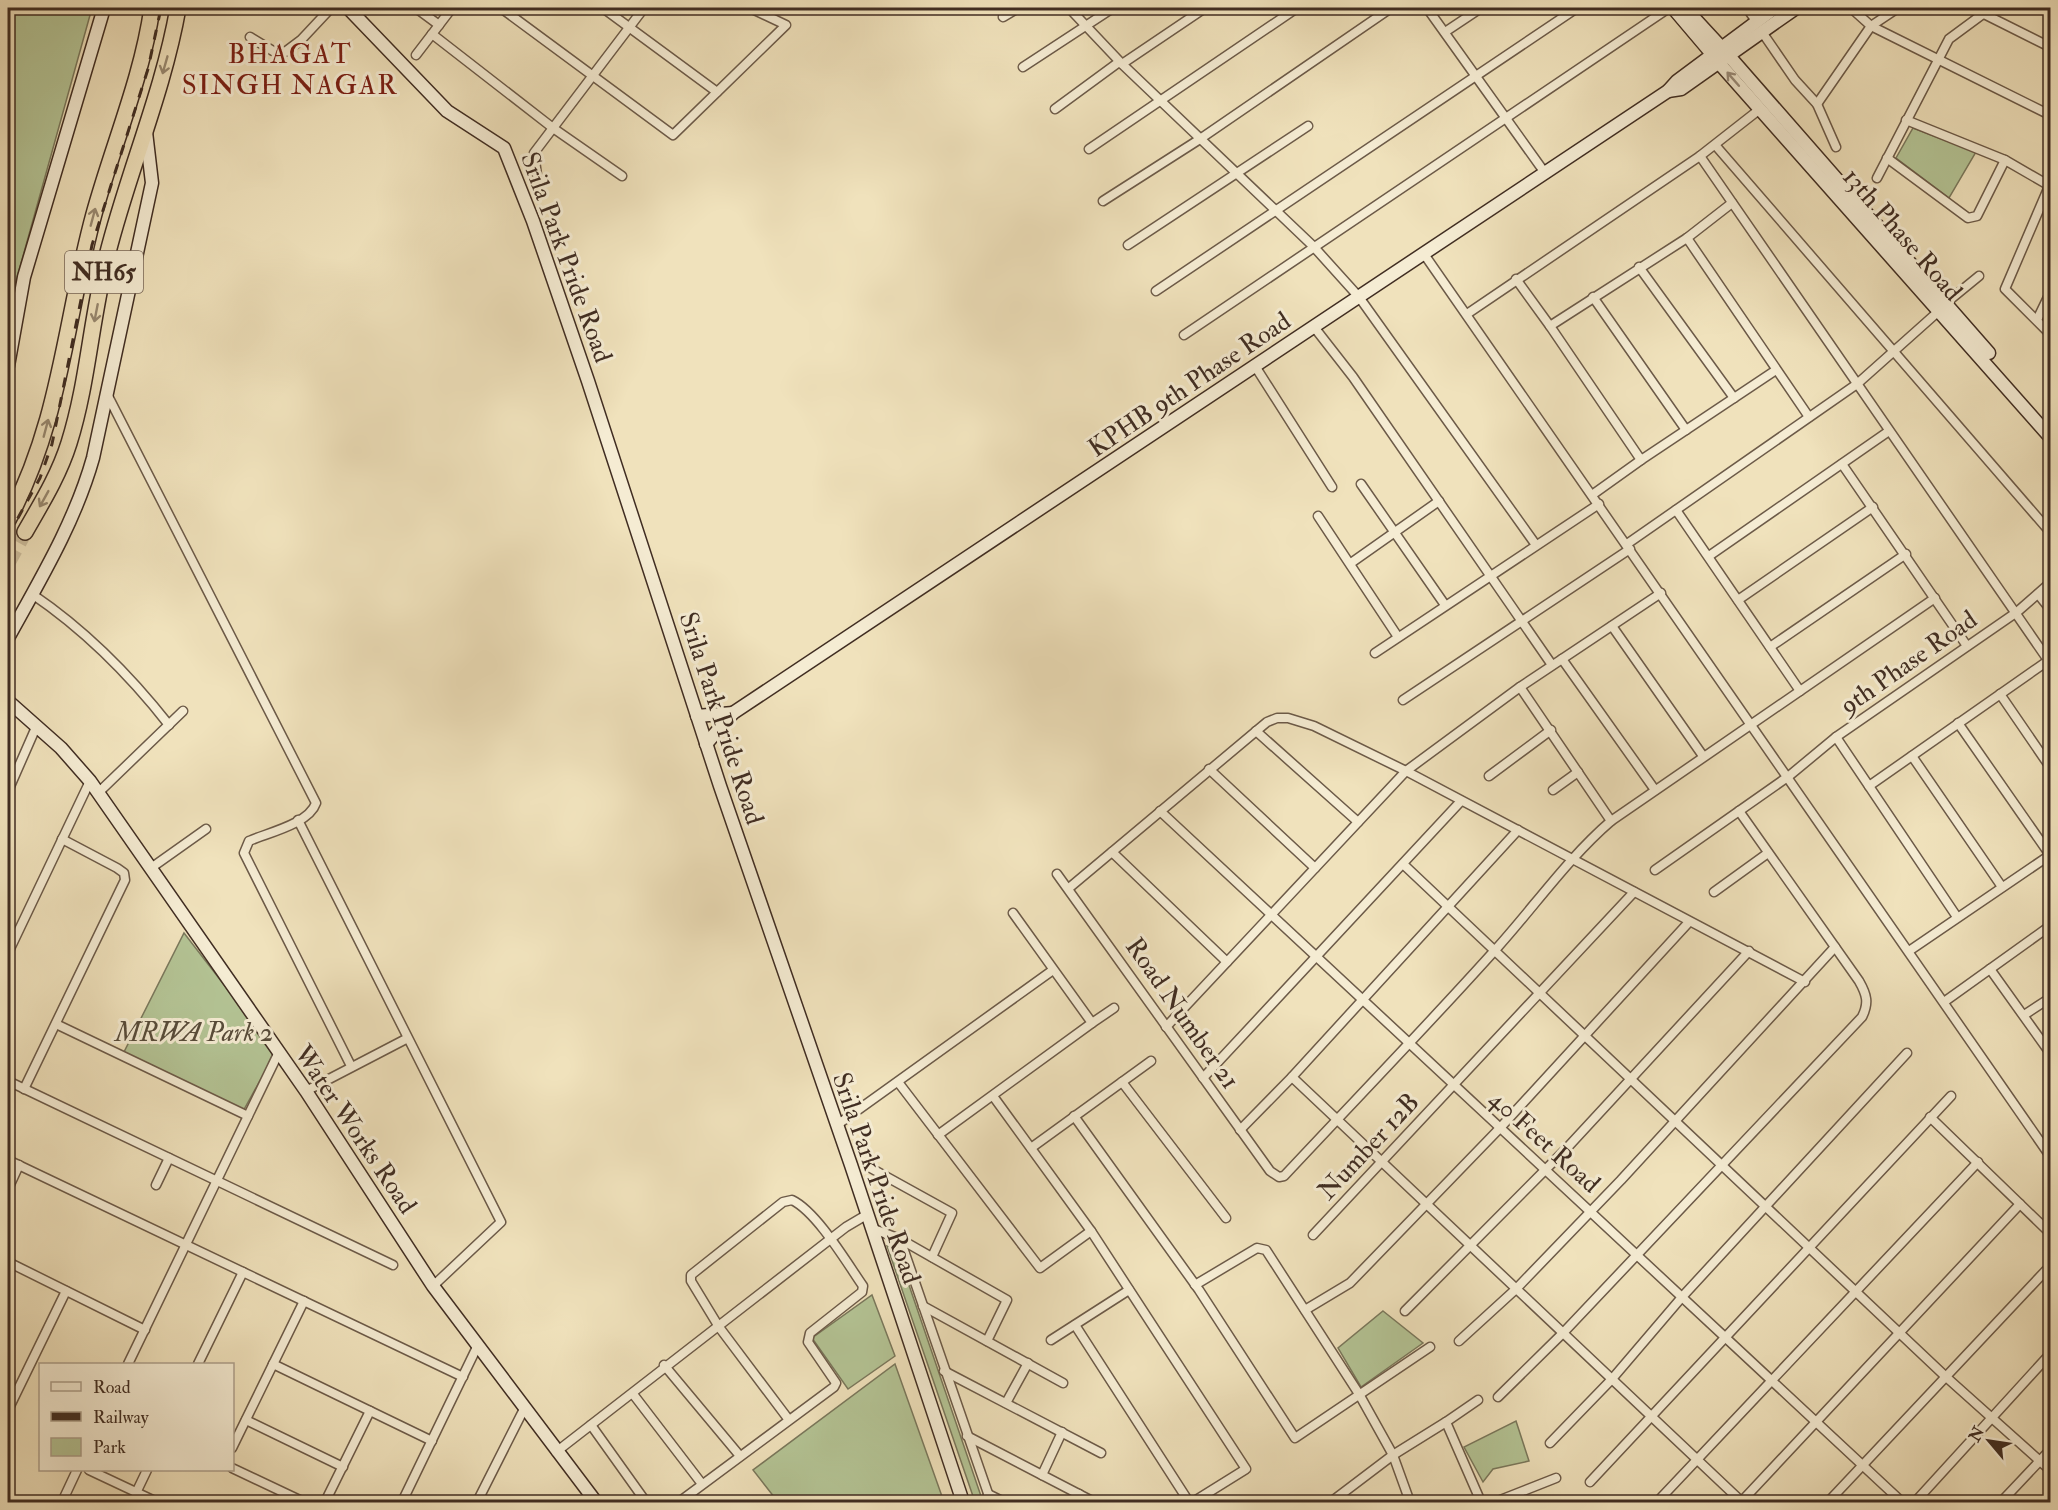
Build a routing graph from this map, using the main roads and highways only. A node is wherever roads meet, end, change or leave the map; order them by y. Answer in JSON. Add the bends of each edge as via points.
{"nodes":[{"id":1,"x":152,"y":8,"type":"edge"},
{"id":2,"x":178,"y":8,"type":"edge"},
{"id":3,"x":82,"y":264,"type":"junction"},
{"id":4,"x":104,"y":268,"type":"junction"},
{"id":5,"x":8,"y":520,"type":"edge"},
{"id":6,"x":25,"y":532,"type":"tunnel mouth"}],
"edges":[{"from":3,"to":1,"type":"highway","number":"NH65","one_way":true,"via":[[147,40]]},
{"from":2,"to":4,"type":"highway","number":"NH65","one_way":true,"via":[[146,132]]},
{"from":3,"to":4,"type":"highway"},
{"from":5,"to":3,"type":"highway","number":"NH65","one_way":true,"via":[[43,442]]},
{"from":4,"to":6,"type":"highway","number":"NH65","one_way":true,"via":[[69,442]]}]}
